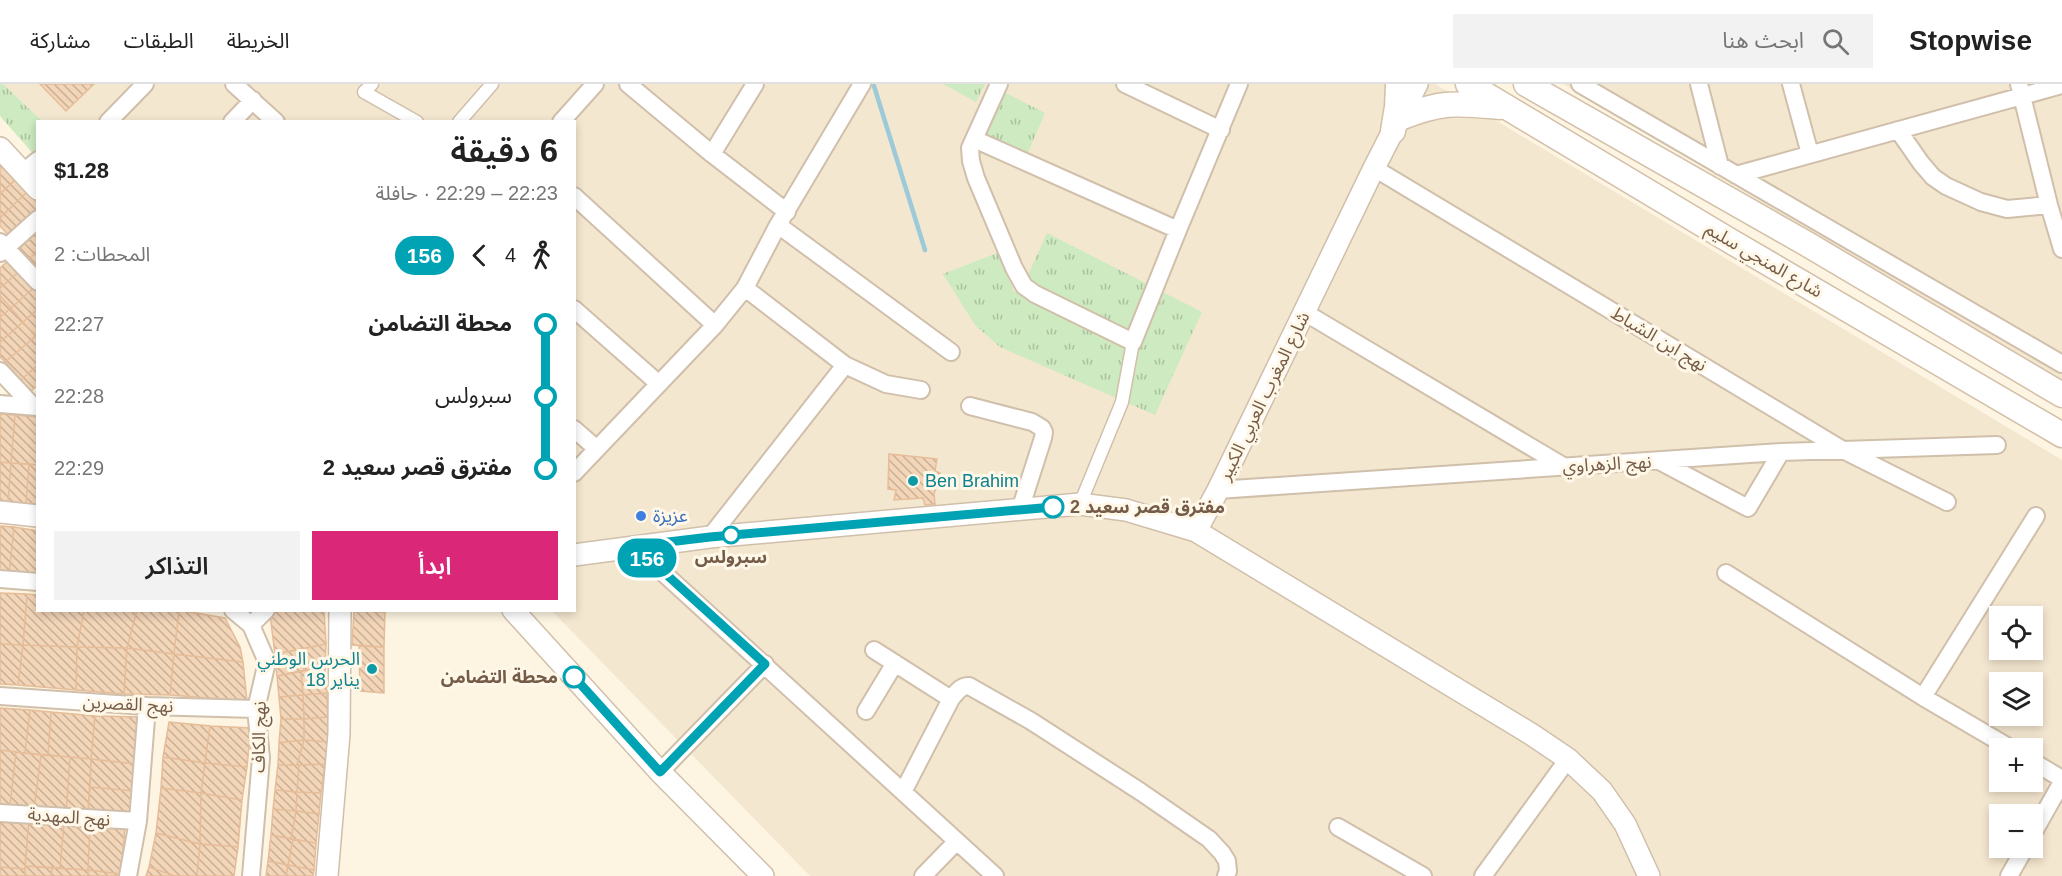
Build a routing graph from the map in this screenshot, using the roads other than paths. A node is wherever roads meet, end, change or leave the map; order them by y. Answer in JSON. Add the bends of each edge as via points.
{"nodes":[{"id":1,"x":145,"y":84,"type":"edge"},
{"id":2,"x":234,"y":84,"type":"edge"},
{"id":3,"x":372,"y":84,"type":"edge"},
{"id":4,"x":492,"y":84,"type":"edge"},
{"id":5,"x":595,"y":84,"type":"edge"},
{"id":6,"x":628,"y":84,"type":"edge"},
{"id":7,"x":755,"y":84,"type":"edge"},
{"id":8,"x":862,"y":84,"type":"edge"},
{"id":9,"x":999,"y":84,"type":"edge"},
{"id":10,"x":1125,"y":84,"type":"edge"},
{"id":11,"x":1239,"y":84,"type":"edge"},
{"id":12,"x":1398,"y":84,"type":"edge"},
{"id":13,"x":1417,"y":84,"type":"edge"},
{"id":14,"x":1468,"y":84,"type":"edge"},
{"id":15,"x":1526,"y":84,"type":"edge"},
{"id":16,"x":1580,"y":84,"type":"edge"},
{"id":17,"x":1699,"y":84,"type":"edge"},
{"id":18,"x":1791,"y":84,"type":"edge"},
{"id":19,"x":2062,"y":85,"type":"edge"},
{"id":20,"x":2021,"y":90,"type":"edge"},
{"id":21,"x":253,"y":100,"type":"junction"},
{"id":22,"x":1506,"y":108,"type":"junction"},
{"id":23,"x":110,"y":120,"type":"edge"},
{"id":24,"x":234,"y":120,"type":"edge"},
{"id":25,"x":274,"y":120,"type":"edge"},
{"id":26,"x":413,"y":120,"type":"edge"},
{"id":27,"x":461,"y":120,"type":"edge"},
{"id":28,"x":563,"y":120,"type":"edge"},
{"id":29,"x":1396,"y":125,"type":"junction"},
{"id":30,"x":1221,"y":130,"type":"junction"},
{"id":31,"x":1898,"y":130,"type":"junction"},
{"id":32,"x":974,"y":139,"type":"junction"},
{"id":33,"x":0,"y":148,"type":"edge"},
{"id":34,"x":712,"y":154,"type":"junction"},
{"id":35,"x":1810,"y":154,"type":"junction"},
{"id":36,"x":30,"y":166,"type":"edge"},
{"id":37,"x":1720,"y":166,"type":"junction"},
{"id":38,"x":1374,"y":168,"type":"junction"},
{"id":39,"x":1736,"y":175,"type":"junction"},
{"id":40,"x":36,"y":183,"type":"edge"},
{"id":41,"x":576,"y":198,"type":"edge"},
{"id":42,"x":2049,"y":205,"type":"junction"},
{"id":43,"x":782,"y":218,"type":"junction"},
{"id":44,"x":36,"y":221,"type":"edge"},
{"id":45,"x":1178,"y":230,"type":"junction"},
{"id":46,"x":2,"y":248,"type":"edge"},
{"id":47,"x":2062,"y":249,"type":"edge"},
{"id":48,"x":36,"y":280,"type":"edge"},
{"id":49,"x":745,"y":288,"type":"junction"},
{"id":50,"x":576,"y":311,"type":"edge"},
{"id":51,"x":1304,"y":312,"type":"junction"},
{"id":52,"x":715,"y":325,"type":"junction"},
{"id":53,"x":1133,"y":342,"type":"junction"},
{"id":54,"x":951,"y":352,"type":"dead end"},
{"id":55,"x":2062,"y":364,"type":"edge"},
{"id":56,"x":845,"y":365,"type":"junction"},
{"id":57,"x":0,"y":371,"type":"edge"},
{"id":58,"x":659,"y":384,"type":"junction"},
{"id":59,"x":921,"y":390,"type":"dead end"},
{"id":60,"x":2062,"y":395,"type":"edge"},
{"id":61,"x":0,"y":404,"type":"edge"},
{"id":62,"x":970,"y":405,"type":"dead end"},
{"id":63,"x":35,"y":407,"type":"edge"},
{"id":64,"x":576,"y":431,"type":"edge"},
{"id":65,"x":2062,"y":435,"type":"edge"},
{"id":66,"x":1996,"y":445,"type":"dead end"},
{"id":67,"x":597,"y":448,"type":"junction"},
{"id":68,"x":1843,"y":450,"type":"junction"},
{"id":69,"x":1781,"y":452,"type":"junction"},
{"id":70,"x":1660,"y":461,"type":"junction"},
{"id":71,"x":1563,"y":466,"type":"junction"},
{"id":72,"x":576,"y":471,"type":"edge"},
{"id":73,"x":1218,"y":490,"type":"junction"},
{"id":74,"x":1947,"y":502,"type":"dead end"},
{"id":75,"x":1080,"y":504,"type":"junction"},
{"id":76,"x":1020,"y":510,"type":"junction"},
{"id":77,"x":0,"y":512,"type":"edge"},
{"id":78,"x":36,"y":516,"type":"edge"},
{"id":79,"x":2036,"y":516,"type":"dead end"},
{"id":80,"x":1196,"y":531,"type":"junction"},
{"id":81,"x":710,"y":537,"type":"junction"},
{"id":82,"x":635,"y":546,"type":"junction"},
{"id":83,"x":576,"y":555,"type":"edge"},
{"id":84,"x":1726,"y":573,"type":"dead end"},
{"id":85,"x":0,"y":579,"type":"edge"},
{"id":86,"x":36,"y":582,"type":"edge"},
{"id":87,"x":235,"y":612,"type":"edge"},
{"id":88,"x":264,"y":612,"type":"edge"},
{"id":89,"x":340,"y":612,"type":"edge"},
{"id":90,"x":515,"y":612,"type":"edge"},
{"id":91,"x":251,"y":625,"type":"junction"},
{"id":92,"x":874,"y":650,"type":"dead end"},
{"id":93,"x":895,"y":663,"type":"junction"},
{"id":94,"x":765,"y":664,"type":"junction"},
{"id":95,"x":0,"y":696,"type":"edge"},
{"id":96,"x":1923,"y":697,"type":"junction"},
{"id":97,"x":951,"y":699,"type":"junction"},
{"id":98,"x":147,"y":706,"type":"junction"},
{"id":99,"x":256,"y":709,"type":"junction"},
{"id":100,"x":866,"y":711,"type":"dead end"},
{"id":101,"x":1993,"y":738,"type":"edge"},
{"id":102,"x":1568,"y":759,"type":"junction"},
{"id":103,"x":660,"y":772,"type":"junction"},
{"id":104,"x":2043,"y":772,"type":"edge"},
{"id":105,"x":2060,"y":788,"type":"edge"},
{"id":106,"x":903,"y":792,"type":"junction"},
{"id":107,"x":0,"y":813,"type":"edge"},
{"id":108,"x":2043,"y":817,"type":"edge"},
{"id":109,"x":138,"y":821,"type":"junction"},
{"id":110,"x":1338,"y":827,"type":"dead end"},
{"id":111,"x":957,"y":841,"type":"junction"},
{"id":112,"x":2020,"y":858,"type":"edge"},
{"id":113,"x":128,"y":876,"type":"edge"},
{"id":114,"x":251,"y":876,"type":"edge"},
{"id":115,"x":327,"y":876,"type":"edge"},
{"id":116,"x":763,"y":876,"type":"edge"},
{"id":117,"x":923,"y":876,"type":"edge"},
{"id":118,"x":995,"y":876,"type":"edge"},
{"id":119,"x":1226,"y":876,"type":"edge"},
{"id":120,"x":1424,"y":876,"type":"edge"},
{"id":121,"x":1483,"y":876,"type":"edge"},
{"id":122,"x":1649,"y":876,"type":"edge"},
{"id":123,"x":2010,"y":876,"type":"edge"}],
"edges":[{"from":1,"to":23,"type":"street"},
{"from":2,"to":21,"type":"street"},
{"from":3,"to":26,"type":"street","via":[[364,92]]},
{"from":4,"to":27,"type":"street"},
{"from":5,"to":28,"type":"street"},
{"from":6,"to":34,"type":"street"},
{"from":7,"to":34,"type":"street"},
{"from":8,"to":43,"type":"street"},
{"from":9,"to":32,"type":"street"},
{"from":10,"to":30,"type":"street"},
{"from":11,"to":30,"type":"street"},
{"from":12,"to":29,"type":"main road"},
{"from":13,"to":29,"type":"street","name":"شارع المغرب العربي الكبير"},
{"from":14,"to":22,"type":"main road","name":"شارع المنجي سليم"},
{"from":15,"to":60,"type":"main road","name":"شارع المنجي سليم"},
{"from":16,"to":37,"type":"street"},
{"from":17,"to":37,"type":"street"},
{"from":18,"to":35,"type":"street"},
{"from":19,"to":20,"type":"street"},
{"from":20,"to":31,"type":"street"},
{"from":20,"to":42,"type":"street"},
{"from":21,"to":24,"type":"street"},
{"from":21,"to":25,"type":"street"},
{"from":22,"to":29,"type":"main road","via":[[1454,102],[1427,107]]},
{"from":22,"to":65,"type":"main road","name":"شارع المنجي سليم"},
{"from":29,"to":38,"type":"street","name":"شارع المغرب العربي الكبير"},
{"from":30,"to":45,"type":"street"},
{"from":31,"to":35,"type":"street"},
{"from":31,"to":42,"type":"street","via":[[1933,177],[1946,186],[2007,209]]},
{"from":32,"to":45,"type":"street"},
{"from":32,"to":53,"type":"street","via":[[970,148],[976,178],[1024,286]]},
{"from":33,"to":36,"type":"street"},
{"from":34,"to":43,"type":"street"},
{"from":35,"to":39,"type":"street"},
{"from":36,"to":40,"type":"street"},
{"from":37,"to":39,"type":"street"},
{"from":38,"to":51,"type":"street","name":"شارع المغرب العربي الكبير"},
{"from":38,"to":68,"type":"street","name":"نهج ابن الشباط"},
{"from":39,"to":55,"type":"street"},
{"from":41,"to":52,"type":"street"},
{"from":42,"to":47,"type":"street"},
{"from":43,"to":49,"type":"street"},
{"from":43,"to":54,"type":"street"},
{"from":44,"to":46,"type":"street"},
{"from":45,"to":53,"type":"street"},
{"from":46,"to":48,"type":"street"},
{"from":49,"to":52,"type":"street"},
{"from":49,"to":56,"type":"street"},
{"from":50,"to":58,"type":"street"},
{"from":51,"to":71,"type":"street"},
{"from":51,"to":73,"type":"street","name":"شارع المغرب العربي الكبير"},
{"from":52,"to":58,"type":"street"},
{"from":53,"to":75,"type":"street","via":[[1122,402]]},
{"from":56,"to":59,"type":"street","via":[[886,384]]},
{"from":56,"to":81,"type":"street"},
{"from":57,"to":63,"type":"street"},
{"from":58,"to":67,"type":"street"},
{"from":61,"to":63,"type":"street"},
{"from":62,"to":76,"type":"street","via":[[1032,422],[1044,432]]},
{"from":64,"to":67,"type":"street"},
{"from":66,"to":68,"type":"street","name":"نهج الزهراوي"},
{"from":67,"to":72,"type":"street"},
{"from":68,"to":69,"type":"street","name":"نهج الزهراوي"},
{"from":68,"to":74,"type":"street","name":"نهج ابن الشباط"},
{"from":69,"to":70,"type":"street","name":"نهج الزهراوي"},
{"from":69,"to":70,"type":"street","via":[[1748,508]]},
{"from":70,"to":71,"type":"street","name":"نهج الزهراوي"},
{"from":71,"to":73,"type":"street","name":"نهج الزهراوي"},
{"from":73,"to":80,"type":"street","name":"شارع المغرب العربي الكبير"},
{"from":75,"to":76,"type":"street"},
{"from":75,"to":80,"type":"street","via":[[1126,510]]},
{"from":76,"to":81,"type":"street"},
{"from":77,"to":78,"type":"street"},
{"from":79,"to":96,"type":"street"},
{"from":80,"to":102,"type":"street"},
{"from":81,"to":82,"type":"street"},
{"from":82,"to":83,"type":"street"},
{"from":82,"to":94,"type":"street"},
{"from":84,"to":96,"type":"street"},
{"from":85,"to":86,"type":"street"},
{"from":87,"to":91,"type":"street","name":"نهج الكاف"},
{"from":88,"to":91,"type":"street"},
{"from":89,"to":115,"type":"street","via":[[339,734]]},
{"from":90,"to":103,"type":"street"},
{"from":91,"to":99,"type":"street","name":"نهج الكاف","via":[[267,662]]},
{"from":92,"to":93,"type":"street"},
{"from":93,"to":97,"type":"street"},
{"from":93,"to":100,"type":"street"},
{"from":94,"to":103,"type":"street"},
{"from":94,"to":106,"type":"street"},
{"from":95,"to":98,"type":"street","name":"نهج القصرين"},
{"from":96,"to":101,"type":"street"},
{"from":97,"to":106,"type":"street"},
{"from":97,"to":119,"type":"street","via":[[969,686],[1111,772],[1209,839],[1227,861]]},
{"from":98,"to":99,"type":"street","name":"نهج القصرين"},
{"from":98,"to":109,"type":"street"},
{"from":99,"to":114,"type":"street","name":"نهج الكاف","via":[[261,758]]},
{"from":102,"to":121,"type":"street"},
{"from":102,"to":122,"type":"street","via":[[1602,791],[1625,824]]},
{"from":103,"to":116,"type":"street"},
{"from":104,"to":105,"type":"street"},
{"from":105,"to":108,"type":"street"},
{"from":106,"to":111,"type":"street"},
{"from":107,"to":109,"type":"street","name":"نهج المهدية"},
{"from":109,"to":113,"type":"street"},
{"from":110,"to":120,"type":"street"},
{"from":111,"to":117,"type":"street"},
{"from":111,"to":118,"type":"street"},
{"from":112,"to":123,"type":"street"}]}
